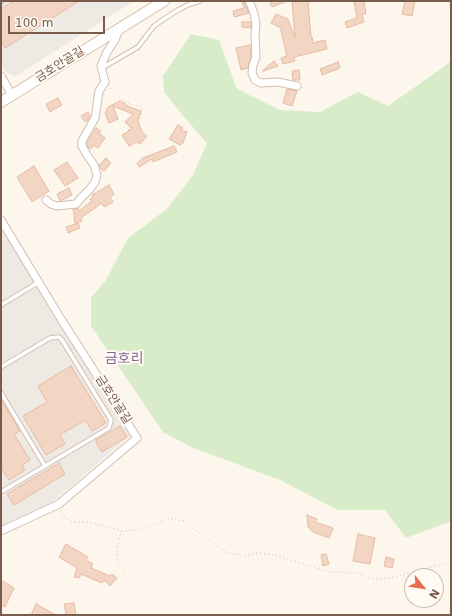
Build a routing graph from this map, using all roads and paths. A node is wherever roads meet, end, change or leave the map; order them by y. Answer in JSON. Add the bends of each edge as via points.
{"nodes":[{"id":1,"x":200,"y":1,"type":"edge"},
{"id":2,"x":249,"y":1,"type":"edge"},
{"id":3,"x":160,"y":2,"type":"edge"},
{"id":4,"x":119,"y":29,"type":"junction"},
{"id":5,"x":101,"y":68,"type":"junction"},
{"id":6,"x":1,"y":76,"type":"edge"},
{"id":7,"x":105,"y":82,"type":"junction"},
{"id":8,"x":297,"y":86,"type":"dead end"},
{"id":9,"x":12,"y":95,"type":"junction"},
{"id":10,"x":1,"y":102,"type":"edge"},
{"id":11,"x":140,"y":120,"type":"dead end"},
{"id":12,"x":46,"y":200,"type":"dead end"},
{"id":13,"x":1,"y":220,"type":"edge"},
{"id":14,"x":39,"y":282,"type":"junction"},
{"id":15,"x":1,"y":305,"type":"edge"},
{"id":16,"x":1,"y":367,"type":"edge"},
{"id":17,"x":1,"y":393,"type":"edge"},
{"id":18,"x":45,"y":466,"type":"junction"},
{"id":19,"x":1,"y":492,"type":"edge"},
{"id":20,"x":59,"y":504,"type":"junction"},
{"id":21,"x":1,"y":531,"type":"edge"},
{"id":22,"x":122,"y":531,"type":"junction"},
{"id":23,"x":451,"y":562,"type":"edge"},
{"id":24,"x":125,"y":574,"type":"dead end"}],
"edges":[{"from":1,"to":5,"type":"lane","via":[[164,19],[154,26],[138,47]]},
{"from":2,"to":8,"type":"street","via":[[256,24],[256,57],[252,73],[255,80],[261,84],[278,82]]},
{"from":3,"to":4,"type":"street","name":"금호안골길"},
{"from":4,"to":5,"type":"street","name":"금호안골길"},
{"from":4,"to":9,"type":"street","name":"금호안골길"},
{"from":5,"to":7,"type":"street"},
{"from":6,"to":9,"type":"street"},
{"from":7,"to":11,"type":"path","via":[[123,100],[140,106]]},
{"from":7,"to":12,"type":"street","via":[[99,91],[95,118],[82,141],[82,146],[97,175],[95,182],[76,204],[57,206]]},
{"from":9,"to":10,"type":"street","name":"금호안골길"},
{"from":13,"to":14,"type":"street","name":"금호안골길"},
{"from":14,"to":15,"type":"lane"},
{"from":14,"to":20,"type":"street","name":"금호안골길","via":[[137,438]]},
{"from":16,"to":18,"type":"lane","via":[[50,338],[59,337],[111,420],[109,428]]},
{"from":17,"to":18,"type":"lane"},
{"from":18,"to":19,"type":"lane"},
{"from":20,"to":21,"type":"street","name":"금호안골길"},
{"from":20,"to":22,"type":"path","via":[[63,516],[72,522],[89,522]]},
{"from":22,"to":23,"type":"path","via":[[140,530],[170,518],[184,521],[226,552],[244,556],[258,553],[274,555],[330,572],[357,573],[372,579],[390,578]]},
{"from":22,"to":24,"type":"path","via":[[117,560]]}]}
